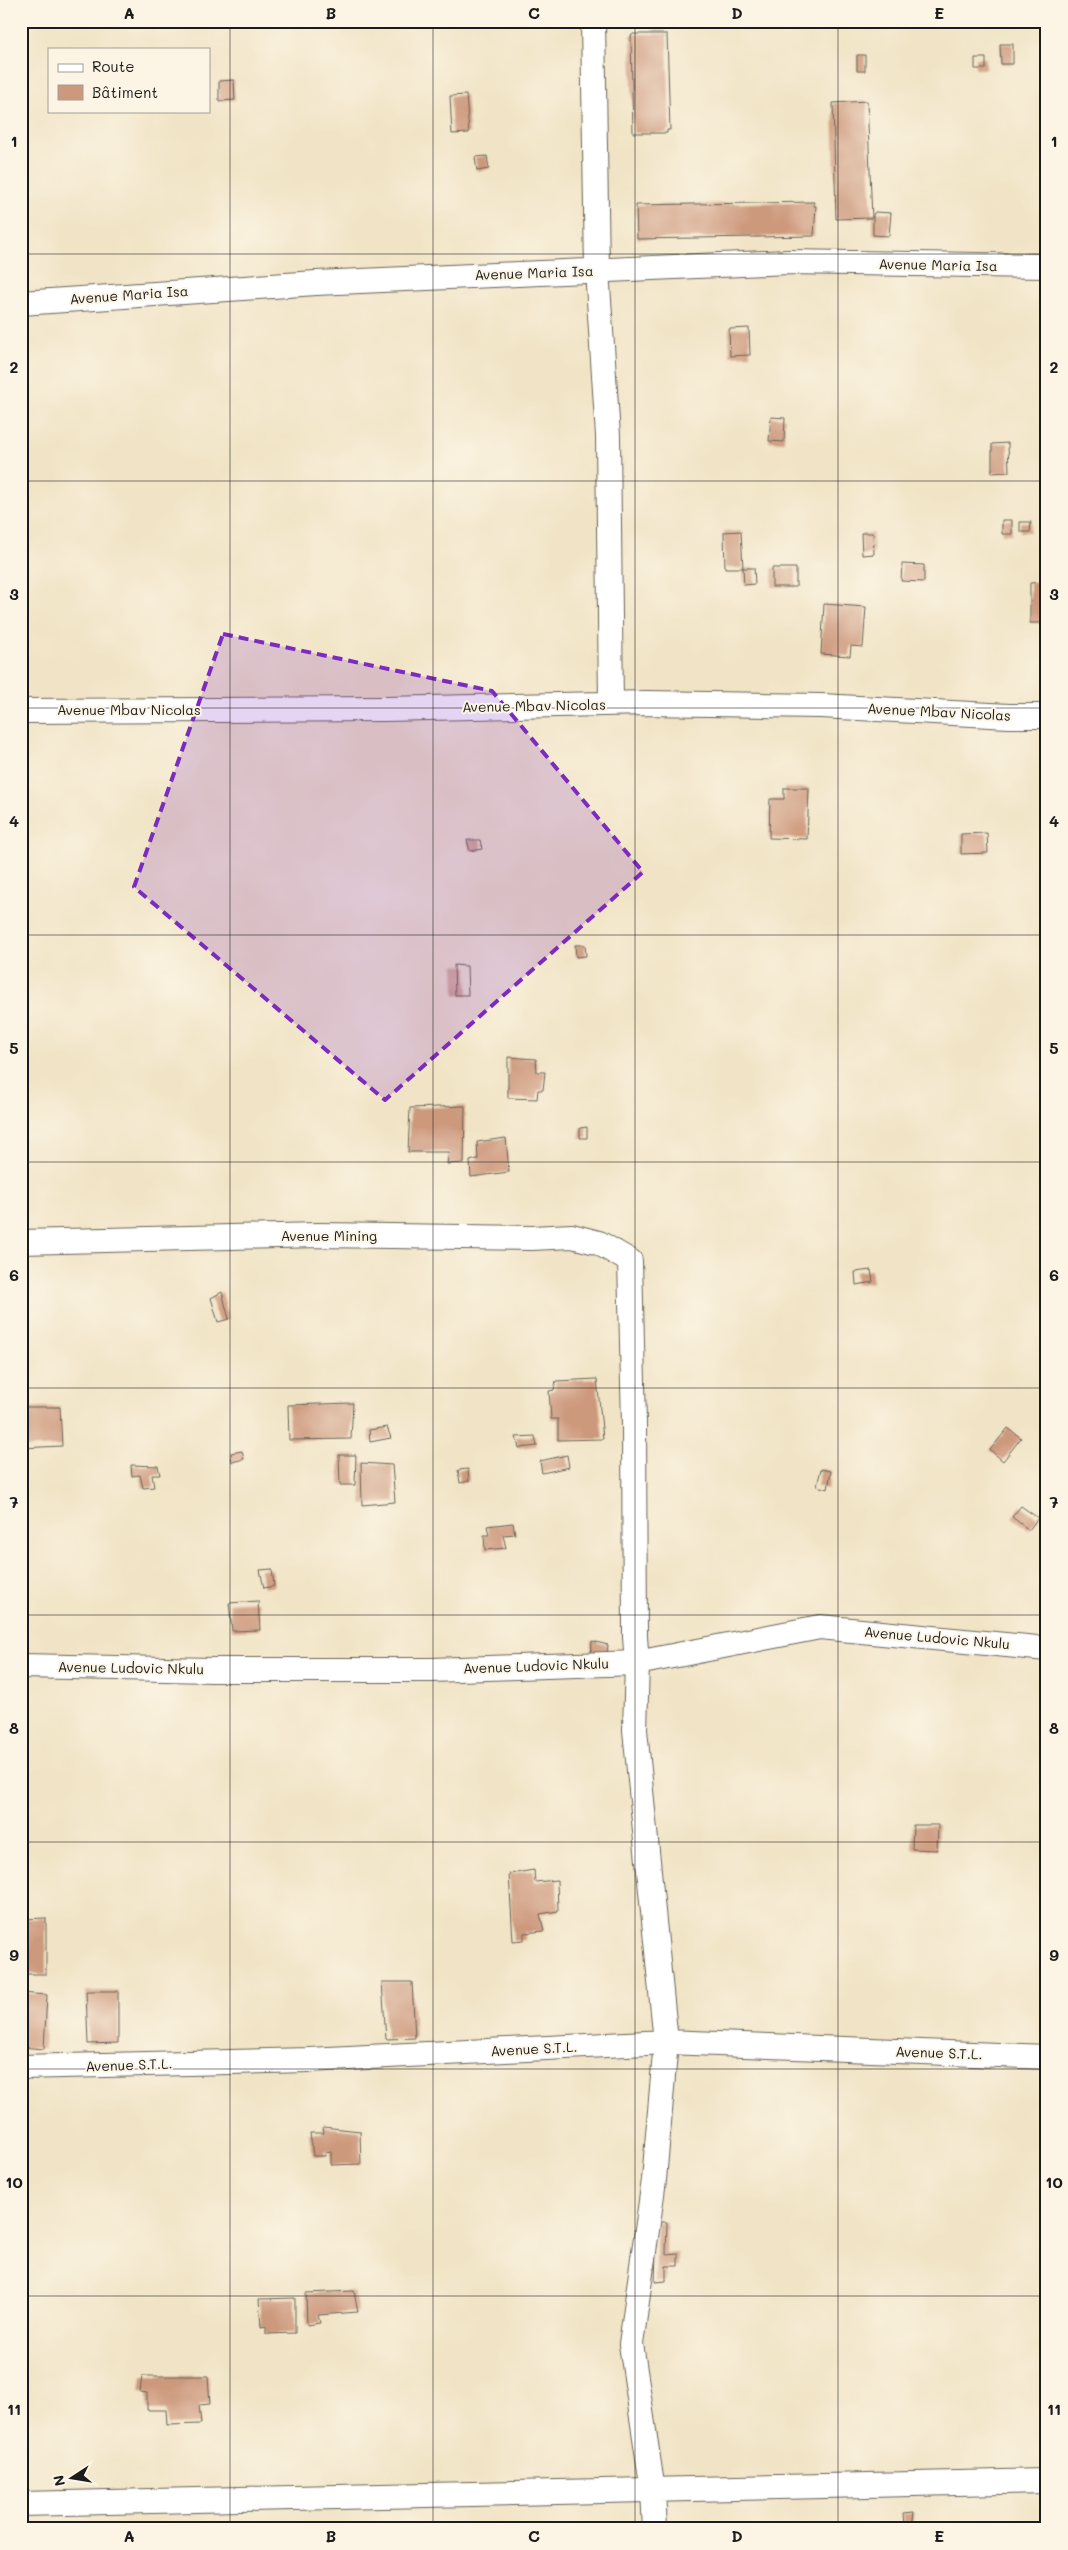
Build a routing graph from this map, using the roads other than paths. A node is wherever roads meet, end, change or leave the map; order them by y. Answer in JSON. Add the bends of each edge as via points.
{"nodes":[{"id":1,"x":593,"y":21,"type":"edge"},
{"id":2,"x":1047,"y":266,"type":"edge"},
{"id":3,"x":597,"y":270,"type":"junction"},
{"id":4,"x":21,"y":303,"type":"edge"},
{"id":5,"x":611,"y":704,"type":"junction"},
{"id":6,"x":21,"y":711,"type":"edge"},
{"id":7,"x":1047,"y":716,"type":"edge"},
{"id":8,"x":21,"y":1242,"type":"edge"},
{"id":9,"x":1047,"y":1649,"type":"edge"},
{"id":10,"x":637,"y":1663,"type":"junction"},
{"id":11,"x":21,"y":1666,"type":"edge"},
{"id":12,"x":666,"y":2042,"type":"junction"},
{"id":13,"x":1047,"y":2057,"type":"edge"},
{"id":14,"x":21,"y":2068,"type":"edge"},
{"id":15,"x":1047,"y":2481,"type":"edge"},
{"id":16,"x":653,"y":2491,"type":"junction"},
{"id":17,"x":21,"y":2504,"type":"edge"},
{"id":18,"x":655,"y":2529,"type":"edge"}],
"edges":[{"from":1,"to":3,"type":"street"},
{"from":2,"to":3,"type":"street","name":"Avenue Maria Isa","via":[[788,262]]},
{"from":3,"to":4,"type":"street","name":"Avenue Maria Isa","via":[[316,282]]},
{"from":3,"to":5,"type":"street","via":[[608,436]]},
{"from":5,"to":6,"type":"street","name":"Avenue Mbav Nicolas"},
{"from":5,"to":7,"type":"street","name":"Avenue Mbav Nicolas","via":[[821,706]]},
{"from":8,"to":10,"type":"street","name":"Avenue Mining","via":[[319,1234],[572,1236],[600,1243],[630,1261],[634,1637]]},
{"from":9,"to":10,"type":"street","name":"Avenue Ludovic Nkulu","via":[[820,1627]]},
{"from":10,"to":11,"type":"street","name":"Avenue Ludovic Nkulu","via":[[431,1670]]},
{"from":10,"to":12,"type":"street","via":[[635,1730]]},
{"from":12,"to":13,"type":"street","name":"Avenue S.T.L."},
{"from":12,"to":14,"type":"street","name":"Avenue S.T.L.","via":[[309,2060]]},
{"from":12,"to":16,"type":"street","via":[[654,2180],[631,2344]]},
{"from":15,"to":16,"type":"street"},
{"from":16,"to":17,"type":"street"},
{"from":16,"to":18,"type":"street"}]}
